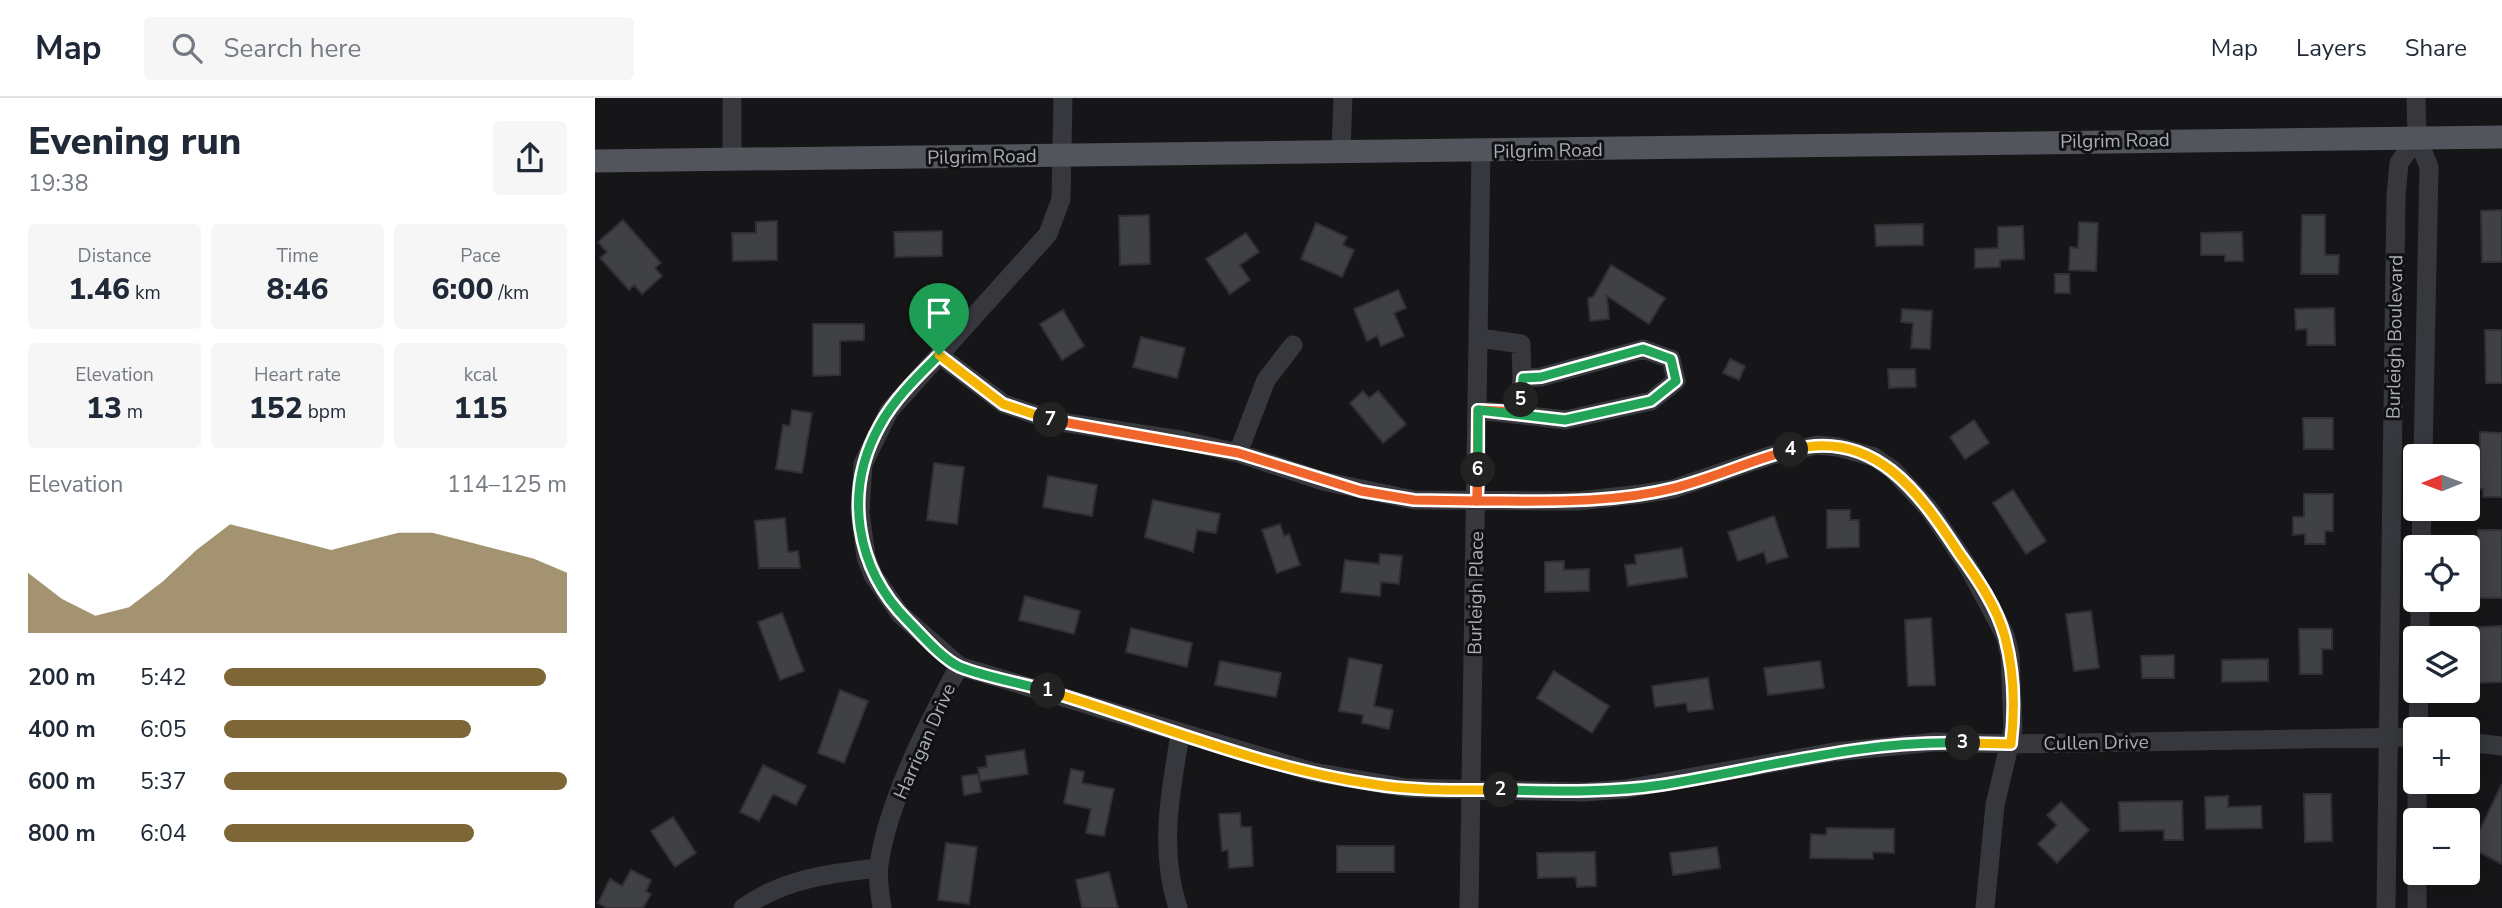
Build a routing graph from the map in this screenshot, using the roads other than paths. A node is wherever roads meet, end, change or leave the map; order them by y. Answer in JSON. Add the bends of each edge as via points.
{"nodes":[{"id":1,"x":732,"y":98,"type":"edge"},
{"id":2,"x":1063,"y":98,"type":"edge"},
{"id":3,"x":1343,"y":98,"type":"edge"},
{"id":4,"x":2416,"y":98,"type":"edge"},
{"id":5,"x":2417,"y":137,"type":"junction"},
{"id":6,"x":2502,"y":137,"type":"edge"},
{"id":7,"x":1341,"y":150,"type":"junction"},
{"id":8,"x":1481,"y":151,"type":"junction"},
{"id":9,"x":1062,"y":155,"type":"junction"},
{"id":10,"x":732,"y":159,"type":"junction"},
{"id":11,"x":595,"y":162,"type":"edge"},
{"id":12,"x":2396,"y":225,"type":"junction"},
{"id":13,"x":2428,"y":225,"type":"junction"},
{"id":14,"x":1480,"y":338,"type":"junction"},
{"id":15,"x":1293,"y":345,"type":"dead end"},
{"id":16,"x":939,"y":355,"type":"junction"},
{"id":17,"x":1523,"y":378,"type":"junction"},
{"id":18,"x":1478,"y":410,"type":"junction"},
{"id":19,"x":1519,"y":412,"type":"junction"},
{"id":20,"x":2423,"y":444,"type":"edge"},
{"id":21,"x":1238,"y":453,"type":"junction"},
{"id":22,"x":1477,"y":501,"type":"junction"},
{"id":23,"x":959,"y":666,"type":"junction"},
{"id":24,"x":1180,"y":735,"type":"junction"},
{"id":25,"x":2387,"y":737,"type":"junction"},
{"id":26,"x":2403,"y":737,"type":"edge"},
{"id":27,"x":2480,"y":743,"type":"edge"},
{"id":28,"x":2011,"y":744,"type":"junction"},
{"id":29,"x":2502,"y":746,"type":"edge"},
{"id":30,"x":1469,"y":790,"type":"junction"},
{"id":31,"x":878,"y":868,"type":"junction"},
{"id":32,"x":2417,"y":885,"type":"edge"},
{"id":33,"x":743,"y":908,"type":"edge"},
{"id":34,"x":882,"y":908,"type":"edge"},
{"id":35,"x":1178,"y":908,"type":"edge"},
{"id":36,"x":1469,"y":908,"type":"edge"},
{"id":37,"x":1985,"y":908,"type":"edge"},
{"id":38,"x":2386,"y":908,"type":"edge"},
{"id":39,"x":2417,"y":908,"type":"edge"}],
"edges":[{"from":1,"to":10,"type":"street"},
{"from":2,"to":9,"type":"street","name":"Harrigan Drive"},
{"from":3,"to":7,"type":"street"},
{"from":4,"to":5,"type":"street"},
{"from":5,"to":6,"type":"main road","name":"Pilgrim Road"},
{"from":5,"to":8,"type":"main road","name":"Pilgrim Road"},
{"from":5,"to":12,"type":"street","name":"Burleigh Boulevard","via":[[2399,163]]},
{"from":5,"to":13,"type":"street","name":"Burleigh Boulevard","via":[[2429,167]]},
{"from":7,"to":8,"type":"main road","name":"Pilgrim Road"},
{"from":7,"to":9,"type":"main road","name":"Pilgrim Road"},
{"from":8,"to":14,"type":"street","name":"Burleigh Place"},
{"from":9,"to":10,"type":"main road","name":"Pilgrim Road"},
{"from":9,"to":16,"type":"street","name":"Harrigan Drive","via":[[1061,199],[1048,234]]},
{"from":10,"to":11,"type":"main road","name":"Pilgrim Road"},
{"from":12,"to":13,"type":"street"},
{"from":12,"to":25,"type":"street","name":"Burleigh Boulevard"},
{"from":13,"to":20,"type":"street","name":"Burleigh Boulevard"},
{"from":14,"to":17,"type":"street","via":[[1521,344]]},
{"from":14,"to":18,"type":"street","name":"Burleigh Place"},
{"from":15,"to":21,"type":"street","via":[[1266,380]]},
{"from":16,"to":21,"type":"street","via":[[984,392],[1022,411],[1067,424]]},
{"from":16,"to":23,"type":"street","name":"Harrigan Drive","via":[[889,411],[871,443],[863,464],[859,501],[864,547],[873,575],[900,614]]},
{"from":17,"to":19,"type":"street"},
{"from":17,"to":19,"type":"street","via":[[1643,349],[1671,359],[1676,381],[1651,401],[1565,420]]},
{"from":18,"to":19,"type":"street"},
{"from":18,"to":22,"type":"street","name":"Burleigh Place"},
{"from":21,"to":22,"type":"street","via":[[1361,491],[1414,500]]},
{"from":22,"to":28,"type":"street","via":[[1578,501],[1672,489],[1817,445],[1863,453],[1893,470],[1929,509],[1997,615],[2010,655]]},
{"from":22,"to":30,"type":"street","name":"Burleigh Place"},
{"from":23,"to":24,"type":"street","name":"Cullen Drive","via":[[1148,721]]},
{"from":23,"to":31,"type":"street","name":"Harrigan Drive","via":[[893,811]]},
{"from":24,"to":30,"type":"street","name":"Cullen Drive","via":[[1342,779]]},
{"from":24,"to":35,"type":"street","via":[[1167,833],[1169,874]]},
{"from":25,"to":26,"type":"street","name":"Cullen Drive"},
{"from":25,"to":28,"type":"street","name":"Cullen Drive"},
{"from":25,"to":38,"type":"street","name":"Burleigh Boulevard"},
{"from":27,"to":29,"type":"street"},
{"from":28,"to":30,"type":"street","name":"Cullen Drive","via":[[1935,742],[1834,752],[1625,789]]},
{"from":28,"to":37,"type":"street","via":[[1995,806]]},
{"from":30,"to":36,"type":"street","name":"Burleigh Place"},
{"from":31,"to":33,"type":"street","via":[[814,877]]},
{"from":31,"to":34,"type":"street","name":"Harrigan Drive"},
{"from":32,"to":39,"type":"street"}]}
